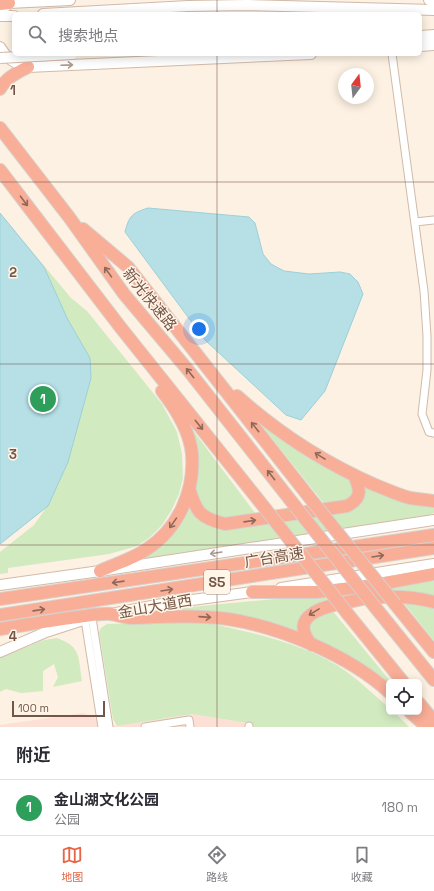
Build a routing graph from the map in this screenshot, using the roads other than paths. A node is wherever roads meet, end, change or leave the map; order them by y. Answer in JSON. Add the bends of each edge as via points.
{"nodes":[{"id":1,"x":70,"y":0,"type":"edge"},
{"id":2,"x":429,"y":0,"type":"edge"},
{"id":3,"x":434,"y":0,"type":"edge"},
{"id":4,"x":5,"y":3,"type":"edge"},
{"id":5,"x":434,"y":10,"type":"edge"},
{"id":6,"x":77,"y":12,"type":"edge"},
{"id":7,"x":0,"y":16,"type":"edge"},
{"id":8,"x":12,"y":16,"type":"edge"},
{"id":9,"x":434,"y":35,"type":"edge"},
{"id":10,"x":422,"y":36,"type":"edge"},
{"id":11,"x":434,"y":45,"type":"edge"},
{"id":12,"x":422,"y":46,"type":"edge"},
{"id":13,"x":0,"y":47,"type":"edge"},
{"id":14,"x":36,"y":56,"type":"edge"},
{"id":15,"x":267,"y":56,"type":"edge"},
{"id":16,"x":392,"y":56,"type":"edge"},
{"id":17,"x":0,"y":58,"type":"edge"},
{"id":18,"x":28,"y":67,"type":"junction"},
{"id":19,"x":0,"y":89,"type":"edge"},
{"id":20,"x":0,"y":128,"type":"edge"},
{"id":21,"x":0,"y":170,"type":"edge"},
{"id":22,"x":69,"y":217,"type":"junction"},
{"id":23,"x":434,"y":220,"type":"edge"},
{"id":24,"x":415,"y":222,"type":"junction"},
{"id":25,"x":71,"y":262,"type":"junction"},
{"id":26,"x":216,"y":377,"type":"junction"},
{"id":27,"x":434,"y":433,"type":"edge"},
{"id":28,"x":354,"y":475,"type":"junction"},
{"id":29,"x":189,"y":488,"type":"junction"},
{"id":30,"x":434,"y":501,"type":"edge"},
{"id":31,"x":434,"y":520,"type":"edge"},
{"id":32,"x":434,"y":535,"type":"edge"},
{"id":33,"x":434,"y":548,"type":"edge"},
{"id":34,"x":434,"y":564,"type":"edge"},
{"id":35,"x":100,"y":571,"type":"junction"},
{"id":36,"x":434,"y":574,"type":"edge"},
{"id":37,"x":0,"y":585,"type":"edge"},
{"id":38,"x":252,"y":592,"type":"junction"},
{"id":39,"x":0,"y":598,"type":"edge"},
{"id":40,"x":434,"y":602,"type":"edge"},
{"id":41,"x":111,"y":614,"type":"junction"},
{"id":42,"x":0,"y":615,"type":"edge"},
{"id":43,"x":89,"y":619,"type":"junction"},
{"id":44,"x":0,"y":630,"type":"edge"},
{"id":45,"x":421,"y":635,"type":"junction"},
{"id":46,"x":312,"y":645,"type":"junction"},
{"id":47,"x":434,"y":646,"type":"edge"},
{"id":48,"x":0,"y":652,"type":"edge"},
{"id":49,"x":434,"y":652,"type":"edge"},
{"id":50,"x":400,"y":679,"type":"edge"},
{"id":51,"x":434,"y":680,"type":"edge"},
{"id":52,"x":386,"y":689,"type":"edge"},
{"id":53,"x":422,"y":706,"type":"edge"},
{"id":54,"x":413,"y":715,"type":"edge"},
{"id":55,"x":434,"y":721,"type":"edge"},
{"id":56,"x":102,"y":727,"type":"edge"},
{"id":57,"x":109,"y":727,"type":"edge"},
{"id":58,"x":145,"y":727,"type":"edge"},
{"id":59,"x":190,"y":727,"type":"edge"},
{"id":60,"x":427,"y":727,"type":"edge"}],
"edges":[{"from":1,"to":4,"type":"main road"},
{"from":2,"to":3,"type":"main road"},
{"from":4,"to":7,"type":"main road"},
{"from":5,"to":6,"type":"main road","via":[[246,5]]},
{"from":7,"to":8,"type":"main road"},
{"from":9,"to":10,"type":"main road"},
{"from":11,"to":12,"type":"main road"},
{"from":13,"to":18,"type":"main road","via":[[13,63]]},
{"from":14,"to":17,"type":"main road","bridge":true},
{"from":18,"to":15,"type":"main road","one_way":true},
{"from":16,"to":24,"type":"street"},
{"from":18,"to":19,"type":"highway","via":[[14,74]]},
{"from":20,"to":22,"type":"highway","name":"新光快速路"},
{"from":21,"to":25,"type":"highway","one_way":true},
{"from":22,"to":26,"type":"highway","via":[[128,267]]},
{"from":51,"to":22,"type":"highway","name":"新光快速路","one_way":true,"bridge":true,"via":[[188,370],[124,294]]},
{"from":23,"to":24,"type":"street"},
{"from":24,"to":27,"type":"street","via":[[427,336],[427,370],[422,414],[429,432]]},
{"from":25,"to":29,"type":"highway","via":[[92,302],[167,397],[184,425],[192,454]]},
{"from":25,"to":50,"type":"highway","one_way":true,"bridge":true},
{"from":28,"to":26,"type":"highway","one_way":true,"via":[[271,423]]},
{"from":45,"to":26,"type":"highway","one_way":true,"bridge":true},
{"from":29,"to":28,"type":"highway","one_way":true,"via":[[194,506],[202,516],[225,524],[347,506],[353,503],[360,489]]},
{"from":28,"to":30,"type":"highway","via":[[409,498]]},
{"from":29,"to":35,"type":"highway","one_way":true,"via":[[181,513],[166,533],[143,552]]},
{"from":31,"to":35,"type":"main road","one_way":true},
{"from":32,"to":39,"type":"highway","name":"广台高速","number":"S5","one_way":true},
{"from":42,"to":33,"type":"highway","name":"广台高速","number":"S5","one_way":true},
{"from":34,"to":38,"type":"main road","name":"金山大道西"},
{"from":35,"to":37,"type":"main road"},
{"from":36,"to":38,"type":"highway","via":[[369,586],[316,592]]},
{"from":38,"to":41,"type":"main road","name":"金山大道西","via":[[212,596]]},
{"from":40,"to":46,"type":"highway","one_way":true,"via":[[419,598],[377,597],[330,605],[305,619],[305,633]]},
{"from":41,"to":43,"type":"main road","name":"金山大道西"},
{"from":41,"to":44,"type":"highway","via":[[68,618]]},
{"from":41,"to":46,"type":"highway","one_way":true,"via":[[126,618],[189,616],[229,620],[265,628]]},
{"from":43,"to":48,"type":"main road","name":"金山大道西","via":[[46,632]]},
{"from":43,"to":56,"type":"street"},
{"from":43,"to":57,"type":"street"},
{"from":45,"to":47,"type":"highway"},
{"from":45,"to":49,"type":"highway"},
{"from":46,"to":52,"type":"highway","via":[[343,660]]},
{"from":53,"to":55,"type":"highway"},
{"from":54,"to":60,"type":"highway"},
{"from":58,"to":59,"type":"street","via":[[189,720]]}]}
